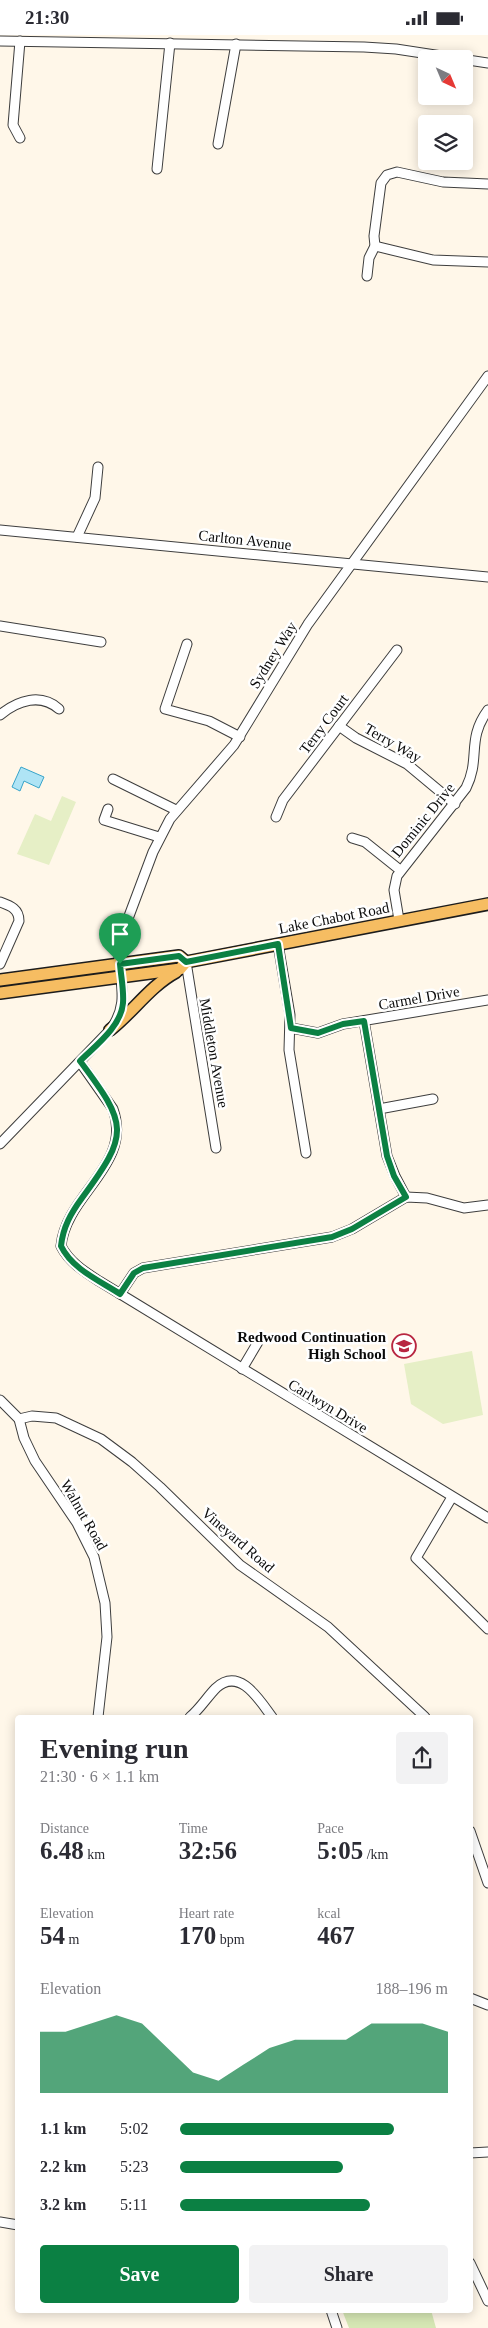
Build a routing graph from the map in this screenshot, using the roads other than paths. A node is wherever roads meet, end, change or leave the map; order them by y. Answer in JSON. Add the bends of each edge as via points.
{"nodes":[{"id":1,"x":84,"y":38,"type":"edge"},
{"id":2,"x":257,"y":40,"type":"edge"},
{"id":3,"x":0,"y":41,"type":"edge"},
{"id":4,"x":20,"y":41,"type":"junction"},
{"id":5,"x":170,"y":43,"type":"junction"},
{"id":6,"x":236,"y":45,"type":"junction"},
{"id":7,"x":488,"y":63,"type":"edge"},
{"id":8,"x":20,"y":137,"type":"dead end"},
{"id":9,"x":218,"y":144,"type":"dead end"},
{"id":10,"x":157,"y":169,"type":"dead end"},
{"id":11,"x":488,"y":184,"type":"edge"},
{"id":12,"x":375,"y":246,"type":"junction"},
{"id":13,"x":488,"y":262,"type":"edge"},
{"id":14,"x":366,"y":276,"type":"dead end"},
{"id":15,"x":488,"y":376,"type":"edge"},
{"id":16,"x":98,"y":467,"type":"dead end"},
{"id":17,"x":0,"y":530,"type":"edge"},
{"id":18,"x":77,"y":537,"type":"junction"},
{"id":19,"x":350,"y":564,"type":"junction"},
{"id":20,"x":488,"y":577,"type":"edge"},
{"id":21,"x":0,"y":626,"type":"edge"},
{"id":22,"x":100,"y":642,"type":"dead end"},
{"id":23,"x":188,"y":644,"type":"dead end"},
{"id":24,"x":397,"y":650,"type":"dead end"},
{"id":25,"x":59,"y":709,"type":"dead end"},
{"id":26,"x":488,"y":710,"type":"edge"},
{"id":27,"x":0,"y":715,"type":"edge"},
{"id":28,"x":484,"y":724,"type":"edge"},
{"id":29,"x":339,"y":727,"type":"junction"},
{"id":30,"x":240,"y":737,"type":"junction"},
{"id":31,"x":112,"y":779,"type":"dead end"},
{"id":32,"x":455,"y":804,"type":"junction"},
{"id":33,"x":108,"y":809,"type":"dead end"},
{"id":34,"x":176,"y":811,"type":"junction"},
{"id":35,"x":276,"y":817,"type":"dead end"},
{"id":36,"x":159,"y":837,"type":"junction"},
{"id":37,"x":352,"y":838,"type":"dead end"},
{"id":38,"x":400,"y":870,"type":"junction"},
{"id":39,"x":0,"y":902,"type":"edge"},
{"id":40,"x":488,"y":904,"type":"edge"},
{"id":41,"x":398,"y":920,"type":"junction"},
{"id":42,"x":278,"y":944,"type":"junction"},
{"id":43,"x":0,"y":964,"type":"edge"},
{"id":44,"x":120,"y":964,"type":"junction"},
{"id":45,"x":183,"y":966,"type":"junction"},
{"id":46,"x":121,"y":977,"type":"junction"},
{"id":47,"x":0,"y":980,"type":"edge"},
{"id":48,"x":0,"y":992,"type":"edge"},
{"id":49,"x":488,"y":1000,"type":"edge"},
{"id":50,"x":364,"y":1021,"type":"junction"},
{"id":51,"x":291,"y":1028,"type":"junction"},
{"id":52,"x":110,"y":1030,"type":"junction"},
{"id":53,"x":80,"y":1061,"type":"junction"},
{"id":54,"x":433,"y":1099,"type":"dead end"},
{"id":55,"x":379,"y":1109,"type":"junction"},
{"id":56,"x":0,"y":1144,"type":"edge"},
{"id":57,"x":216,"y":1148,"type":"dead end"},
{"id":58,"x":306,"y":1153,"type":"dead end"},
{"id":59,"x":406,"y":1197,"type":"junction"},
{"id":60,"x":488,"y":1205,"type":"edge"},
{"id":61,"x":120,"y":1294,"type":"junction"},
{"id":62,"x":262,"y":1337,"type":"dead end"},
{"id":63,"x":242,"y":1369,"type":"junction"},
{"id":64,"x":0,"y":1400,"type":"edge"},
{"id":65,"x":19,"y":1419,"type":"junction"},
{"id":66,"x":452,"y":1497,"type":"junction"},
{"id":67,"x":488,"y":1518,"type":"edge"},
{"id":68,"x":488,"y":1629,"type":"edge"},
{"id":69,"x":98,"y":1715,"type":"edge"},
{"id":70,"x":192,"y":1715,"type":"edge"},
{"id":71,"x":270,"y":1715,"type":"edge"},
{"id":72,"x":423,"y":1715,"type":"edge"},
{"id":73,"x":473,"y":1840,"type":"edge"},
{"id":74,"x":488,"y":1883,"type":"edge"},
{"id":75,"x":473,"y":1999,"type":"edge"},
{"id":76,"x":488,"y":2005,"type":"edge"},
{"id":77,"x":488,"y":2152,"type":"edge"},
{"id":78,"x":473,"y":2153,"type":"edge"},
{"id":79,"x":0,"y":2222,"type":"edge"},
{"id":80,"x":15,"y":2224,"type":"edge"},
{"id":81,"x":473,"y":2269,"type":"edge"},
{"id":82,"x":488,"y":2301,"type":"edge"},
{"id":83,"x":332,"y":2313,"type":"edge"},
{"id":84,"x":337,"y":2328,"type":"edge"}],
"edges":[{"from":1,"to":4,"type":"street"},
{"from":1,"to":5,"type":"street"},
{"from":2,"to":6,"type":"street"},
{"from":2,"to":7,"type":"street","via":[[396,49]]},
{"from":3,"to":4,"type":"street"},
{"from":4,"to":8,"type":"street","via":[[13,125]]},
{"from":5,"to":6,"type":"street"},
{"from":5,"to":10,"type":"street"},
{"from":6,"to":9,"type":"street"},
{"from":11,"to":12,"type":"street","via":[[442,182],[397,172],[387,175],[381,183]]},
{"from":12,"to":13,"type":"street","via":[[434,259]]},
{"from":12,"to":14,"type":"street"},
{"from":15,"to":19,"type":"street","name":"Sydney Way"},
{"from":16,"to":18,"type":"street","via":[[94,498]]},
{"from":17,"to":18,"type":"street","name":"Carlton Avenue"},
{"from":18,"to":19,"type":"street","name":"Carlton Avenue"},
{"from":19,"to":20,"type":"street","name":"Carlton Avenue"},
{"from":19,"to":30,"type":"street","name":"Sydney Way","via":[[284,660]]},
{"from":21,"to":22,"type":"street"},
{"from":23,"to":30,"type":"street","via":[[165,709],[209,721]]},
{"from":24,"to":29,"type":"street","name":"Terry Court"},
{"from":25,"to":27,"type":"street","via":[[52,703],[28,699]]},
{"from":26,"to":28,"type":"street","name":"Dominic Drive"},
{"from":28,"to":32,"type":"street","name":"Dominic Drive","via":[[474,740],[473,773]]},
{"from":29,"to":32,"type":"street","name":"Terry Way","via":[[406,764]]},
{"from":29,"to":35,"type":"street","name":"Terry Court","via":[[283,800]]},
{"from":30,"to":34,"type":"street","name":"Sydney Way"},
{"from":31,"to":34,"type":"street"},
{"from":32,"to":38,"type":"street","name":"Dominic Drive"},
{"from":33,"to":36,"type":"street","via":[[104,820]]},
{"from":34,"to":36,"type":"street","name":"Sydney Way"},
{"from":36,"to":44,"type":"street","name":"Sydney Way","via":[[123,931],[118,951]]},
{"from":37,"to":38,"type":"street","via":[[365,842]]},
{"from":38,"to":41,"type":"street","name":"Dominic Drive","via":[[394,890]]},
{"from":39,"to":43,"type":"street","via":[[15,909],[19,921]]},
{"from":40,"to":41,"type":"main road","name":"Lake Chabot Road"},
{"from":41,"to":42,"type":"main road","name":"Lake Chabot Road"},
{"from":42,"to":45,"type":"main road","name":"Lake Chabot Road"},
{"from":42,"to":51,"type":"street"},
{"from":44,"to":45,"type":"main road","name":"Lake Chabot Road","via":[[179,956]]},
{"from":44,"to":46,"type":"street","name":"Sydney Way"},
{"from":44,"to":47,"type":"main road","name":"Lake Chabot Road"},
{"from":45,"to":46,"type":"main road","name":"Lake Chabot Road"},
{"from":45,"to":52,"type":"main road","via":[[161,981]]},
{"from":45,"to":57,"type":"street","name":"Middleton Avenue"},
{"from":46,"to":48,"type":"main road","name":"Lake Chabot Road"},
{"from":46,"to":52,"type":"street","name":"Sydney Way","via":[[122,1006]]},
{"from":49,"to":50,"type":"street","name":"Carmel Drive"},
{"from":50,"to":51,"type":"street","name":"Carmel Drive","via":[[318,1033]]},
{"from":50,"to":55,"type":"street"},
{"from":51,"to":58,"type":"street","via":[[289,1050]]},
{"from":52,"to":53,"type":"street","name":"Sydney Way"},
{"from":53,"to":56,"type":"street","name":"Sydney Way"},
{"from":53,"to":61,"type":"street","name":"Carlwyn Drive","via":[[113,1109],[117,1137],[111,1157],[68,1219],[61,1246],[82,1270]]},
{"from":54,"to":55,"type":"street"},
{"from":55,"to":59,"type":"street","via":[[390,1166]]},
{"from":59,"to":60,"type":"street","via":[[427,1198],[464,1207]]},
{"from":59,"to":61,"type":"street","via":[[332,1237],[143,1268],[134,1273]]},
{"from":61,"to":63,"type":"street","name":"Carlwyn Drive"},
{"from":62,"to":63,"type":"street"},
{"from":63,"to":66,"type":"street","name":"Carlwyn Drive"},
{"from":64,"to":65,"type":"street","name":"Walnut Road"},
{"from":65,"to":69,"type":"street","name":"Walnut Road","via":[[35,1461],[94,1557],[106,1603],[107,1637]]},
{"from":65,"to":72,"type":"street","name":"Vineyard Road","via":[[32,1416],[56,1418],[101,1439],[160,1487],[240,1565],[328,1627]]},
{"from":66,"to":67,"type":"street","name":"Carlwyn Drive"},
{"from":66,"to":68,"type":"street","via":[[416,1558]]},
{"from":70,"to":71,"type":"street","via":[[216,1688],[232,1682],[247,1685]]},
{"from":73,"to":74,"type":"street"},
{"from":75,"to":76,"type":"street"},
{"from":77,"to":78,"type":"street"},
{"from":79,"to":80,"type":"street"},
{"from":81,"to":82,"type":"street"},
{"from":83,"to":84,"type":"street"}]}
